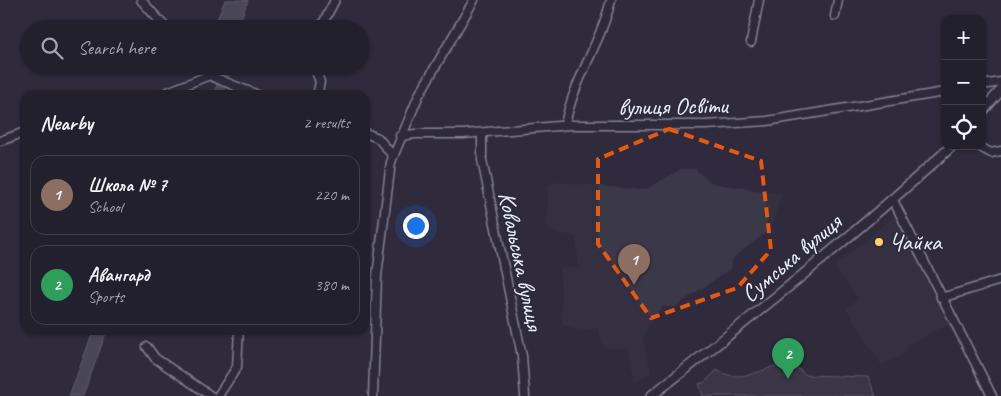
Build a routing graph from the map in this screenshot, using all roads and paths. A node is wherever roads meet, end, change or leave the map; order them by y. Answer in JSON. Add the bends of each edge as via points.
{"nodes":[{"id":1,"x":141,"y":0,"type":"edge"},
{"id":2,"x":335,"y":0,"type":"edge"},
{"id":3,"x":474,"y":0,"type":"edge"},
{"id":4,"x":611,"y":0,"type":"edge"},
{"id":5,"x":758,"y":0,"type":"edge"},
{"id":6,"x":838,"y":0,"type":"edge"},
{"id":7,"x":835,"y":16,"type":"dead end"},
{"id":8,"x":159,"y":20,"type":"edge"},
{"id":9,"x":325,"y":20,"type":"edge"},
{"id":10,"x":751,"y":42,"type":"dead end"},
{"id":11,"x":317,"y":75,"type":"edge"},
{"id":12,"x":212,"y":76,"type":"joint"},
{"id":13,"x":1001,"y":82,"type":"edge"},
{"id":14,"x":986,"y":84,"type":"edge"},
{"id":15,"x":174,"y":90,"type":"edge"},
{"id":16,"x":245,"y":90,"type":"edge"},
{"id":17,"x":318,"y":90,"type":"edge"},
{"id":18,"x":1001,"y":90,"type":"edge"},
{"id":19,"x":941,"y":93,"type":"edge"},
{"id":20,"x":986,"y":107,"type":"edge"},
{"id":21,"x":565,"y":126,"type":"junction"},
{"id":22,"x":482,"y":133,"type":"junction"},
{"id":23,"x":20,"y":134,"type":"edge"},
{"id":24,"x":370,"y":135,"type":"edge"},
{"id":25,"x":400,"y":136,"type":"junction"},
{"id":26,"x":0,"y":141,"type":"edge"},
{"id":27,"x":948,"y":150,"type":"edge"},
{"id":28,"x":985,"y":150,"type":"edge"},
{"id":29,"x":1001,"y":151,"type":"edge"},
{"id":30,"x":393,"y":156,"type":"junction"},
{"id":31,"x":893,"y":200,"type":"junction"},
{"id":32,"x":1001,"y":280,"type":"edge"},
{"id":33,"x":941,"y":298,"type":"junction"},
{"id":34,"x":239,"y":335,"type":"edge"},
{"id":35,"x":147,"y":347,"type":"dead end"},
{"id":36,"x":211,"y":396,"type":"edge"},
{"id":37,"x":218,"y":396,"type":"edge"},
{"id":38,"x":373,"y":396,"type":"edge"},
{"id":39,"x":525,"y":396,"type":"edge"},
{"id":40,"x":651,"y":396,"type":"edge"},
{"id":41,"x":992,"y":396,"type":"edge"}],
"edges":[{"from":1,"to":8,"type":"street"},
{"from":2,"to":9,"type":"street"},
{"from":3,"to":25,"type":"street","via":[[418,95],[408,124]]},
{"from":4,"to":21,"type":"street","via":[[607,18],[577,85]]},
{"from":5,"to":10,"type":"street"},
{"from":6,"to":7,"type":"street"},
{"from":11,"to":17,"type":"street"},
{"from":12,"to":15,"type":"street"},
{"from":12,"to":16,"type":"street"},
{"from":13,"to":14,"type":"street"},
{"from":18,"to":20,"type":"main road"},
{"from":19,"to":21,"type":"street","name":"вулиця Освіти","via":[[767,121]]},
{"from":21,"to":22,"type":"street","name":"вулиця Освіти"},
{"from":22,"to":25,"type":"street","name":"вулиця Освіти"},
{"from":22,"to":39,"type":"street","name":"Ковальська вулиця","via":[[482,160],[522,356]]},
{"from":23,"to":26,"type":"street"},
{"from":24,"to":30,"type":"street","via":[[378,138]]},
{"from":25,"to":30,"type":"street"},
{"from":27,"to":31,"type":"main road","name":"Сумська вулиця"},
{"from":28,"to":29,"type":"street","via":[[991,153]]},
{"from":30,"to":38,"type":"street","via":[[377,276]]},
{"from":31,"to":33,"type":"street"},
{"from":31,"to":40,"type":"main road","name":"Сумська вулиця"},
{"from":32,"to":33,"type":"street"},
{"from":33,"to":41,"type":"street"},
{"from":34,"to":37,"type":"street","via":[[237,367]]},
{"from":35,"to":36,"type":"street","via":[[155,358]]}]}
